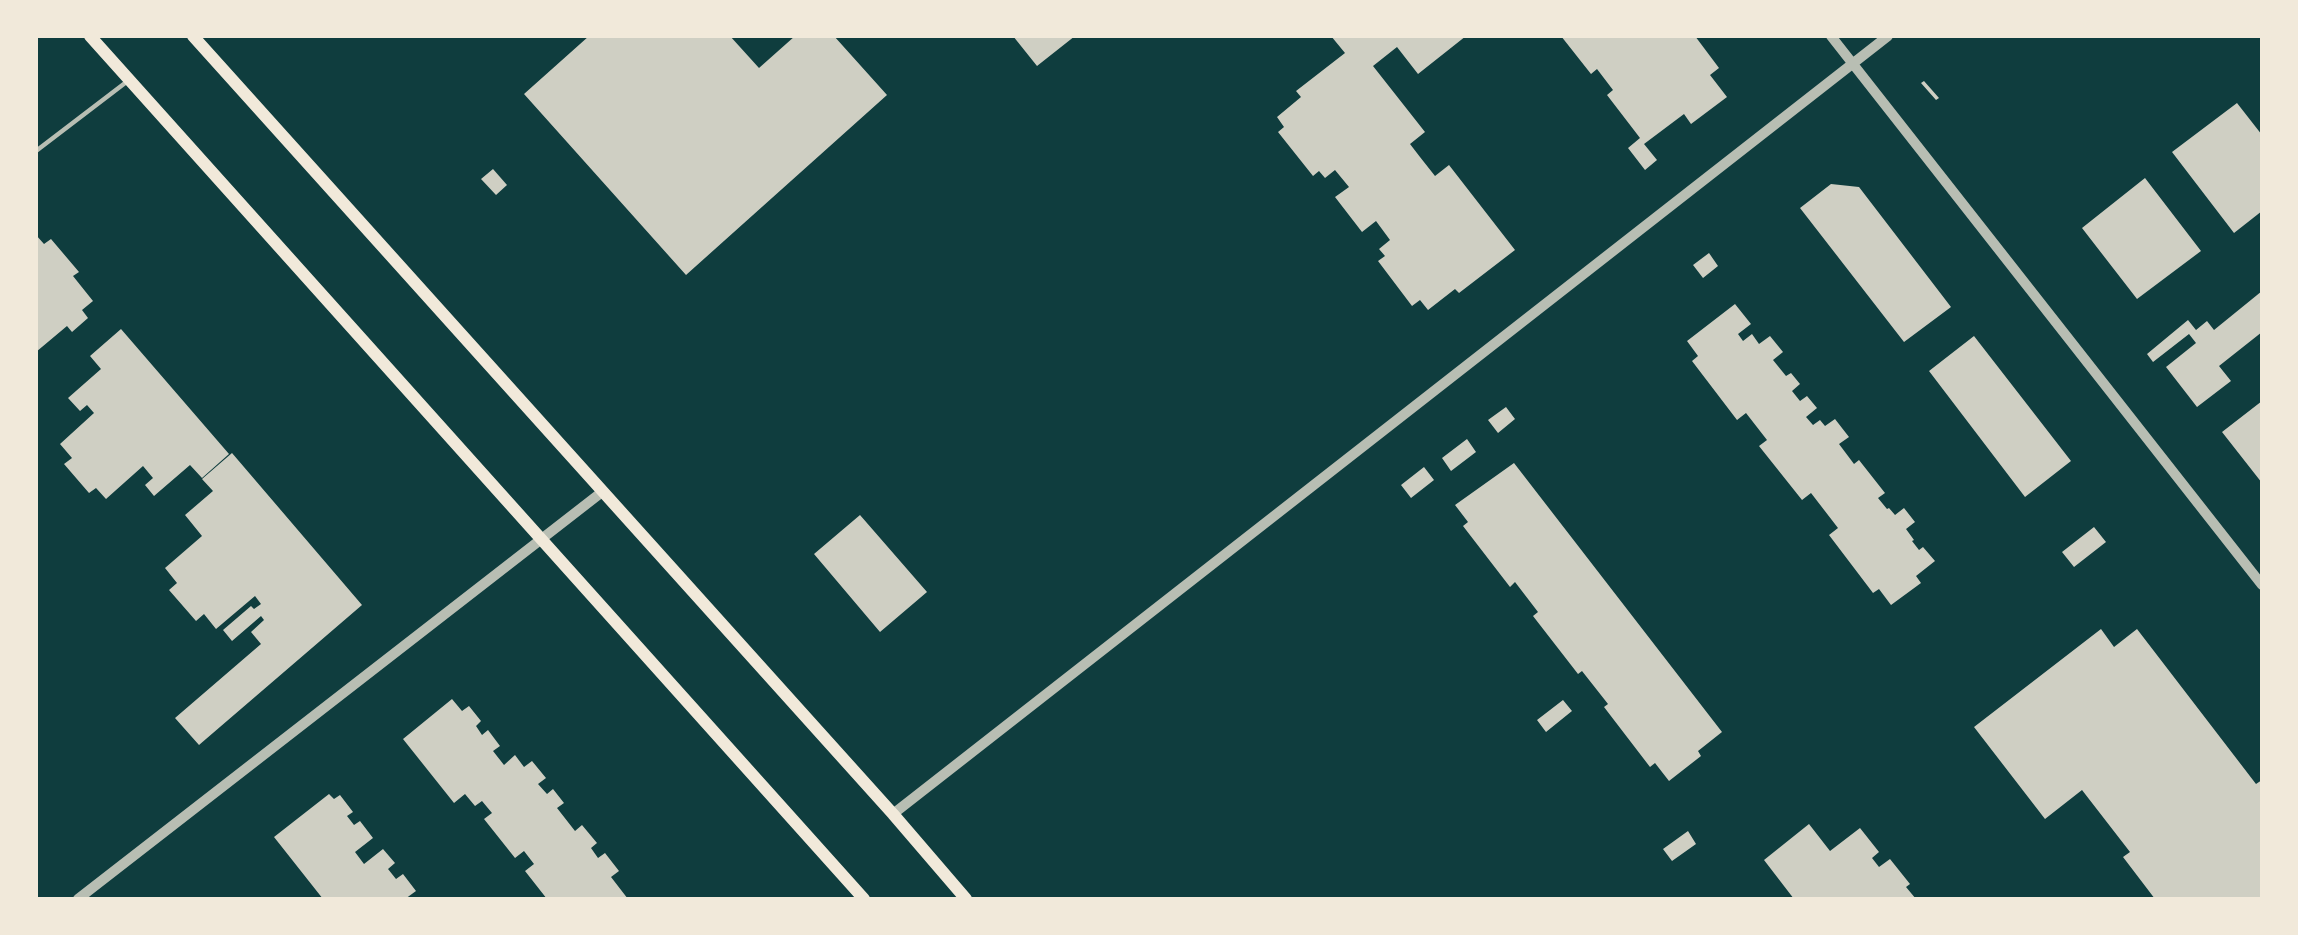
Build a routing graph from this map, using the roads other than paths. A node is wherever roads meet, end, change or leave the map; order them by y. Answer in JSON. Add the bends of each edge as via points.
{"nodes":[{"id":1,"x":90,"y":36,"type":"edge"},
{"id":2,"x":193,"y":36,"type":"edge"},
{"id":3,"x":1831,"y":36,"type":"edge"},
{"id":4,"x":1888,"y":36,"type":"edge"},
{"id":5,"x":1852,"y":63,"type":"junction"},
{"id":6,"x":129,"y":79,"type":"junction"},
{"id":7,"x":36,"y":151,"type":"edge"},
{"id":8,"x":602,"y":492,"type":"junction"},
{"id":9,"x":542,"y":539,"type":"junction"},
{"id":10,"x":2262,"y":585,"type":"edge"},
{"id":11,"x":893,"y":814,"type":"junction"},
{"id":12,"x":78,"y":899,"type":"edge"},
{"id":13,"x":864,"y":899,"type":"edge"},
{"id":14,"x":966,"y":899,"type":"edge"}],
"edges":[{"from":1,"to":6,"type":"main road"},
{"from":2,"to":8,"type":"main road"},
{"from":3,"to":5,"type":"street"},
{"from":4,"to":5,"type":"street"},
{"from":5,"to":10,"type":"street"},
{"from":5,"to":11,"type":"street"},
{"from":6,"to":7,"type":"lane"},
{"from":6,"to":9,"type":"main road"},
{"from":8,"to":9,"type":"street"},
{"from":8,"to":11,"type":"main road"},
{"from":9,"to":12,"type":"street"},
{"from":9,"to":13,"type":"main road"},
{"from":11,"to":14,"type":"main road"}]}
